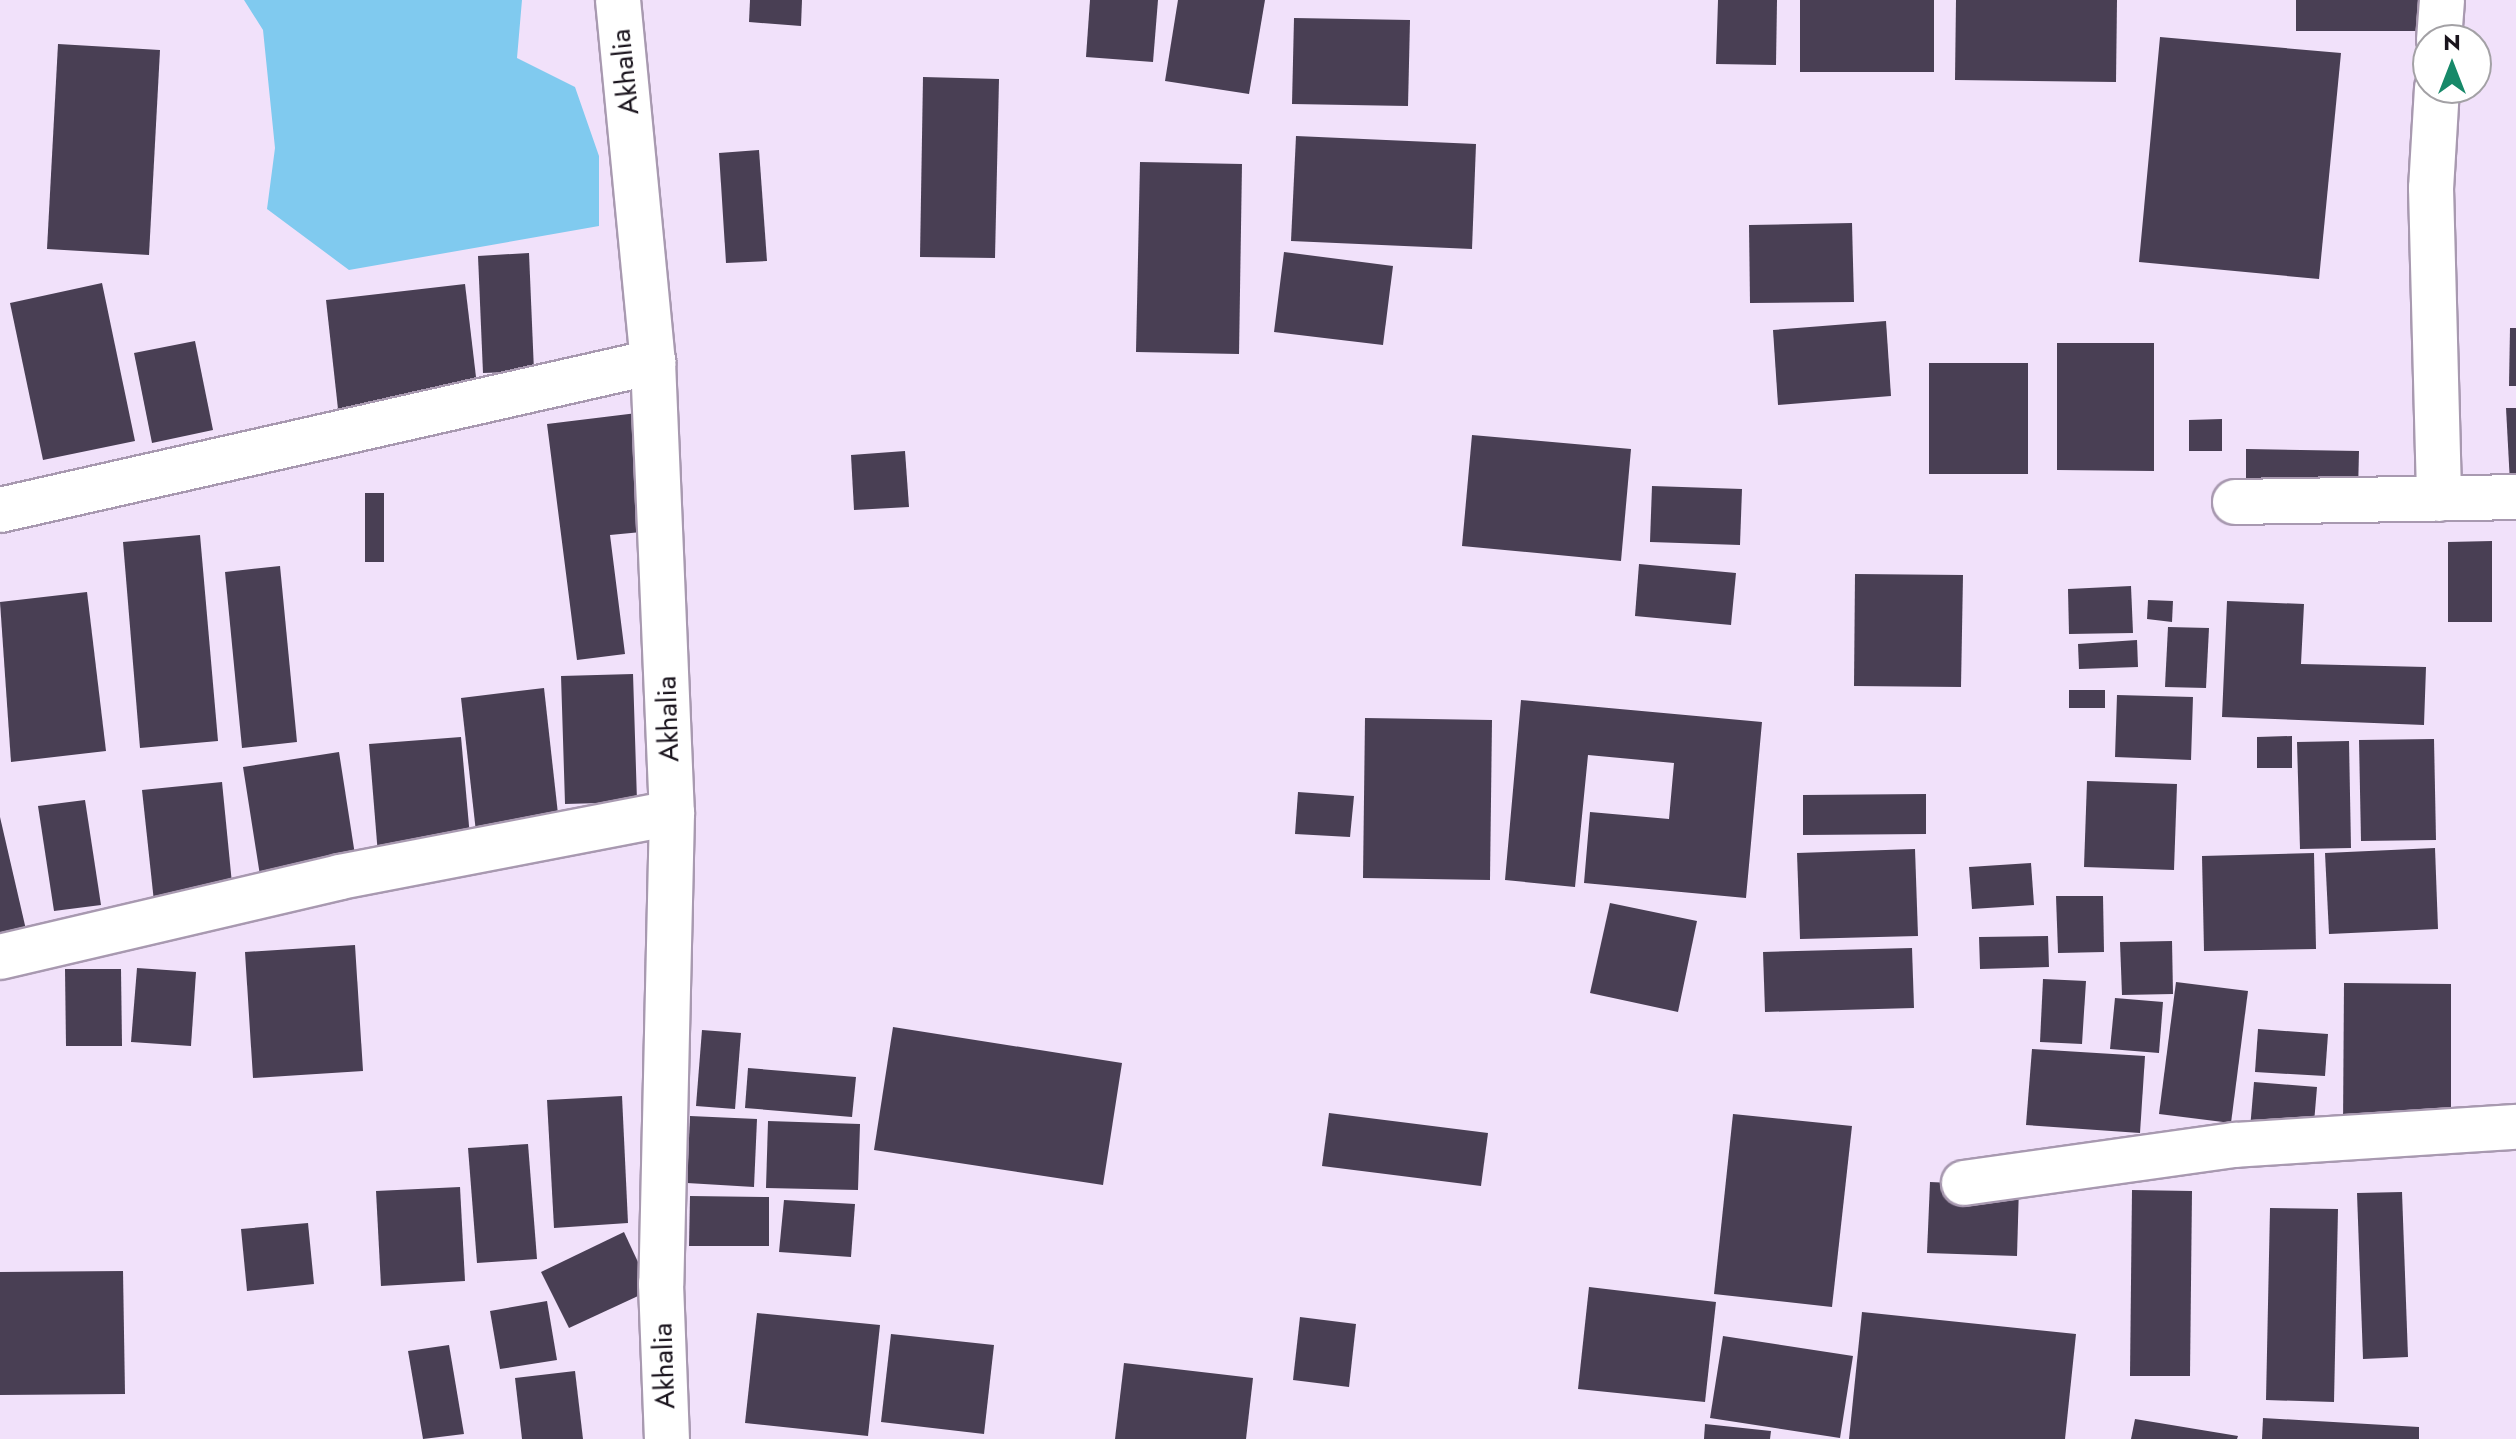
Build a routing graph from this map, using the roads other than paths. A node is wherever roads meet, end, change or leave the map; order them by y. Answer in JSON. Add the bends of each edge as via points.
{"nodes":[{"id":1,"x":618,"y":0,"type":"edge"},
{"id":2,"x":2442,"y":0,"type":"edge"},
{"id":3,"x":2440,"y":24,"type":"edge"},
{"id":4,"x":2436,"y":104,"type":"edge"},
{"id":5,"x":653,"y":362,"type":"junction"},
{"id":6,"x":2516,"y":497,"type":"edge"},
{"id":7,"x":2439,"y":499,"type":"junction"},
{"id":8,"x":2235,"y":502,"type":"dead end"},
{"id":9,"x":0,"y":510,"type":"edge"},
{"id":10,"x":672,"y":813,"type":"junction"},
{"id":11,"x":0,"y":957,"type":"edge"},
{"id":12,"x":2516,"y":1127,"type":"edge"},
{"id":13,"x":1964,"y":1183,"type":"dead end"},
{"id":14,"x":667,"y":1439,"type":"edge"}],
"edges":[{"from":1,"to":5,"type":"street","name":"Akhalia"},
{"from":2,"to":3,"type":"street"},
{"from":4,"to":7,"type":"street","via":[[2431,188]]},
{"from":5,"to":9,"type":"street"},
{"from":5,"to":10,"type":"street","name":"Akhalia"},
{"from":6,"to":7,"type":"street"},
{"from":7,"to":8,"type":"street"},
{"from":10,"to":11,"type":"street","via":[[340,877]]},
{"from":10,"to":14,"type":"street","name":"Akhalia","via":[[661,1284]]},
{"from":12,"to":13,"type":"street","via":[[2235,1145]]}]}
